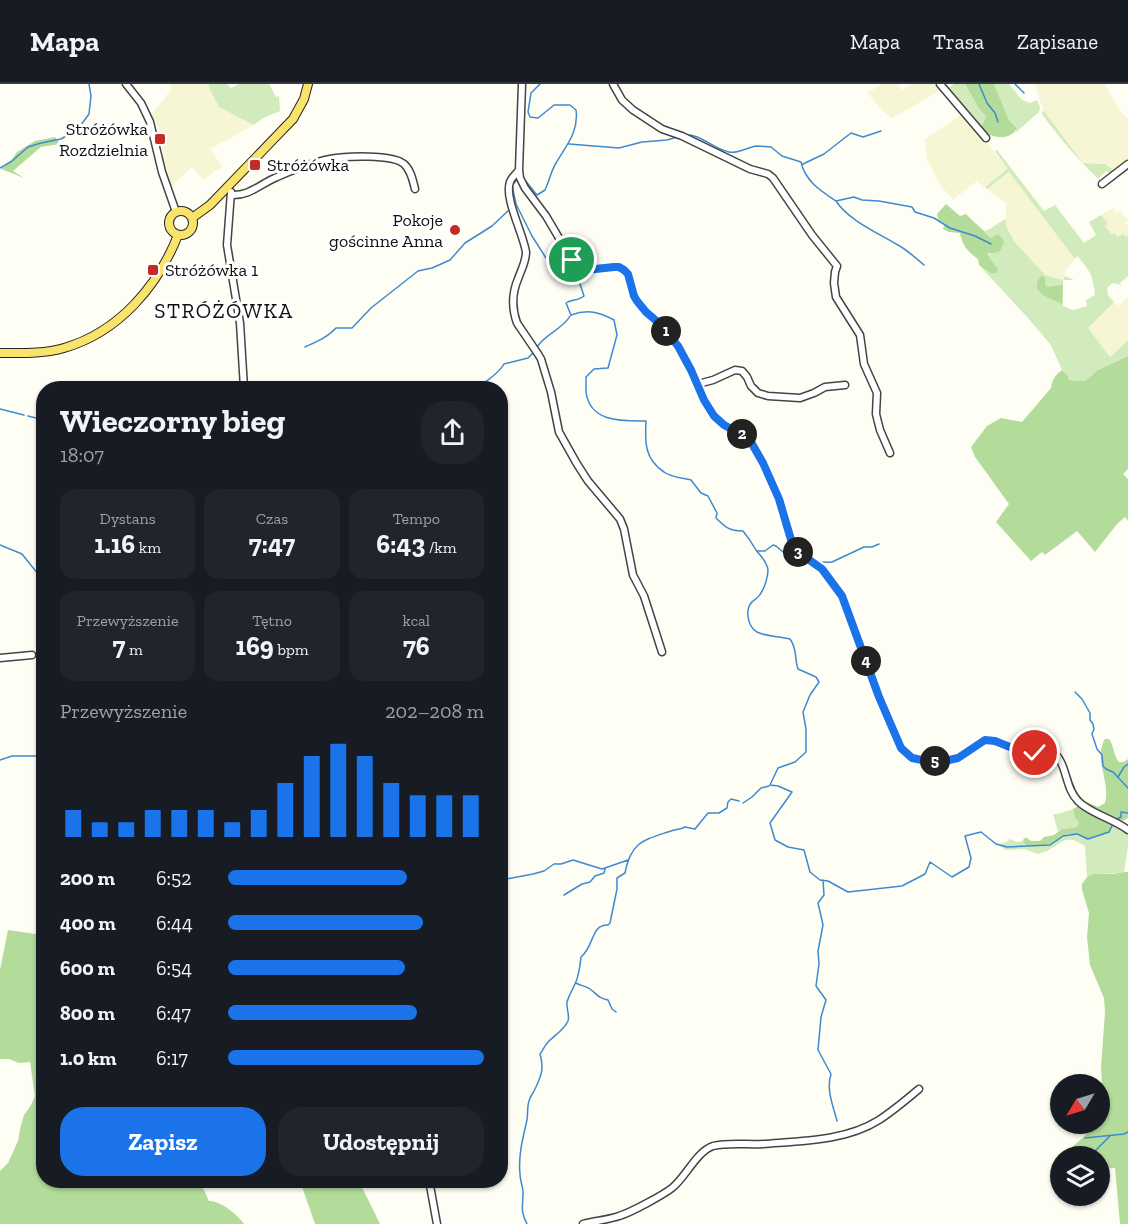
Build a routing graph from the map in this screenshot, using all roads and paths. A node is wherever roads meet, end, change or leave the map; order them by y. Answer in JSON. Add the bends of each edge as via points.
{"nodes":[{"id":1,"x":126,"y":84,"type":"edge"},
{"id":2,"x":308,"y":84,"type":"edge"},
{"id":3,"x":522,"y":84,"type":"edge"},
{"id":4,"x":614,"y":84,"type":"edge"},
{"id":5,"x":940,"y":84,"type":"edge"},
{"id":6,"x":986,"y":138,"type":"dead end"},
{"id":7,"x":1128,"y":164,"type":"edge"},
{"id":8,"x":519,"y":170,"type":"junction"},
{"id":9,"x":1102,"y":184,"type":"dead end"},
{"id":10,"x":415,"y":189,"type":"dead end"},
{"id":11,"x":229,"y":191,"type":"junction"},
{"id":12,"x":176,"y":212,"type":"junction"},
{"id":13,"x":192,"y":218,"type":"junction"},
{"id":14,"x":178,"y":235,"type":"junction"},
{"id":15,"x":0,"y":352,"type":"edge"},
{"id":16,"x":244,"y":381,"type":"edge"},
{"id":17,"x":698,"y":384,"type":"junction"},
{"id":18,"x":845,"y":385,"type":"dead end"},
{"id":19,"x":890,"y":453,"type":"dead end"},
{"id":20,"x":662,"y":652,"type":"dead end"},
{"id":21,"x":32,"y":655,"type":"dead end"},
{"id":22,"x":0,"y":658,"type":"edge"},
{"id":23,"x":1128,"y":830,"type":"edge"},
{"id":24,"x":919,"y":1089,"type":"dead end"},
{"id":25,"x":430,"y":1188,"type":"edge"},
{"id":26,"x":437,"y":1224,"type":"edge"},
{"id":27,"x":583,"y":1224,"type":"edge"}],
"edges":[{"from":1,"to":12,"type":"street","via":[[150,122]]},
{"from":2,"to":11,"type":"main road","via":[[293,119]]},
{"from":3,"to":8,"type":"street"},
{"from":4,"to":19,"type":"street","via":[[622,100],[662,129],[773,178],[837,266],[836,297],[860,335],[864,364],[877,393],[880,430]]},
{"from":5,"to":6,"type":"street"},
{"from":7,"to":9,"type":"street"},
{"from":8,"to":17,"type":"street","via":[[525,188],[577,266],[586,270],[624,270],[637,301],[673,339]]},
{"from":8,"to":20,"type":"street","via":[[509,190],[526,259],[516,282],[513,305],[517,323],[544,368],[559,432],[588,481],[620,519],[633,575]]},
{"from":10,"to":11,"type":"street","via":[[411,175],[400,161],[343,157],[278,176],[246,194]]},
{"from":11,"to":13,"type":"main road"},
{"from":11,"to":16,"type":"street","via":[[227,245],[240,324]]},
{"from":12,"to":13,"type":"main road","via":[[185,212]]},
{"from":12,"to":14,"type":"main road","via":[[169,224]]},
{"from":13,"to":14,"type":"main road","via":[[190,231]]},
{"from":14,"to":15,"type":"main road","via":[[166,262],[142,296],[111,325],[63,349]]},
{"from":17,"to":18,"type":"street","via":[[735,370],[742,371],[758,393],[768,396],[800,398],[825,387]]},
{"from":17,"to":23,"type":"street","via":[[714,416],[751,442],[779,499],[795,549],[822,569],[842,596],[879,697],[905,753],[922,760],[945,761],[958,758],[985,740],[1020,751],[1052,751],[1058,755],[1078,801]]},
{"from":21,"to":22,"type":"street"},
{"from":24,"to":27,"type":"street","via":[[880,1120],[846,1134],[711,1147],[667,1192],[622,1216]]},
{"from":25,"to":26,"type":"street"}]}
